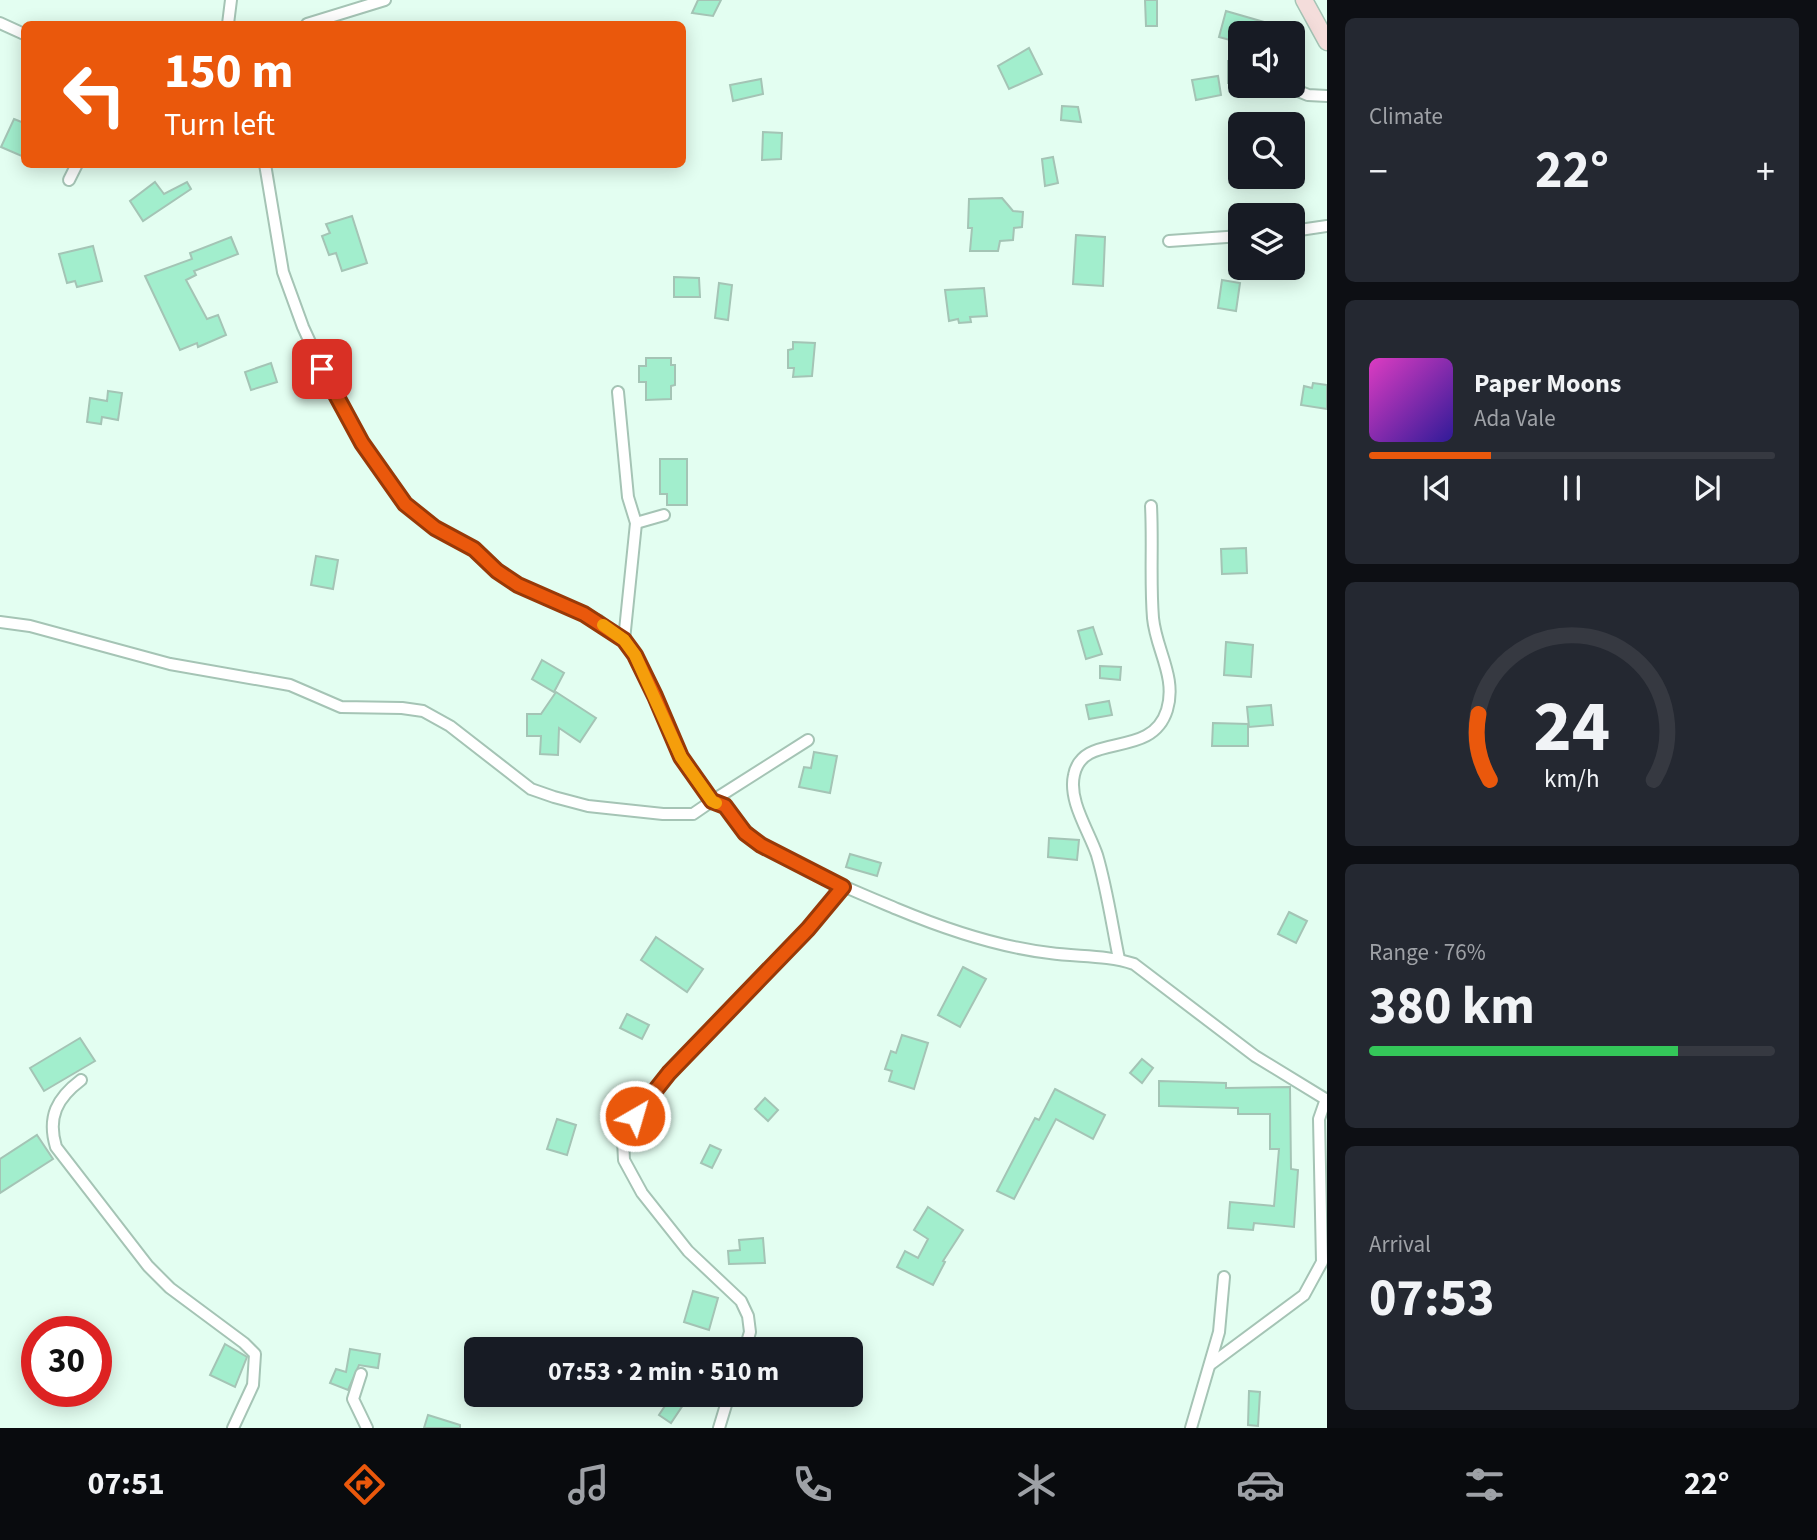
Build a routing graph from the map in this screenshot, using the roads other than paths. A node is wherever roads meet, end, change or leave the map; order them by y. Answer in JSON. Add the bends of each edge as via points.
{"nodes":[{"id":1,"x":231,"y":0,"type":"edge"},
{"id":2,"x":385,"y":0,"type":"edge"},
{"id":3,"x":1304,"y":0,"type":"edge"},
{"id":4,"x":228,"y":21,"type":"edge"},
{"id":5,"x":317,"y":21,"type":"edge"},
{"id":6,"x":0,"y":23,"type":"edge"},
{"id":7,"x":21,"y":33,"type":"edge"},
{"id":8,"x":1327,"y":43,"type":"edge"},
{"id":9,"x":1305,"y":94,"type":"edge"},
{"id":10,"x":1327,"y":96,"type":"edge"},
{"id":11,"x":75,"y":168,"type":"edge"},
{"id":12,"x":266,"y":168,"type":"edge"},
{"id":13,"x":69,"y":180,"type":"dead end"},
{"id":14,"x":1327,"y":226,"type":"edge"},
{"id":15,"x":1305,"y":229,"type":"edge"},
{"id":16,"x":1228,"y":237,"type":"edge"},
{"id":17,"x":1169,"y":241,"type":"dead end"},
{"id":18,"x":618,"y":392,"type":"dead end"},
{"id":19,"x":1152,"y":506,"type":"dead end"},
{"id":20,"x":664,"y":515,"type":"dead end"},
{"id":21,"x":636,"y":523,"type":"junction"},
{"id":22,"x":0,"y":622,"type":"edge"},
{"id":23,"x":624,"y":640,"type":"junction"},
{"id":24,"x":808,"y":740,"type":"dead end"},
{"id":25,"x":712,"y":801,"type":"junction"},
{"id":26,"x":843,"y":887,"type":"junction"},
{"id":27,"x":1119,"y":959,"type":"junction"},
{"id":28,"x":81,"y":1080,"type":"dead end"},
{"id":29,"x":1326,"y":1100,"type":"edge"},
{"id":30,"x":1224,"y":1277,"type":"dead end"},
{"id":31,"x":747,"y":1337,"type":"edge"},
{"id":32,"x":1211,"y":1364,"type":"junction"},
{"id":33,"x":361,"y":1374,"type":"dead end"},
{"id":34,"x":725,"y":1407,"type":"edge"},
{"id":35,"x":233,"y":1428,"type":"edge"},
{"id":36,"x":367,"y":1428,"type":"edge"},
{"id":37,"x":719,"y":1428,"type":"edge"},
{"id":38,"x":1191,"y":1428,"type":"edge"}],
"edges":[{"from":1,"to":4,"type":"street"},
{"from":2,"to":5,"type":"street"},
{"from":3,"to":8,"type":"main road"},
{"from":6,"to":7,"type":"street"},
{"from":9,"to":10,"type":"street"},
{"from":11,"to":13,"type":"street"},
{"from":12,"to":23,"type":"street","via":[[283,272],[303,327],[356,433],[405,504],[435,528],[474,549],[518,585],[589,616]]},
{"from":14,"to":15,"type":"street"},
{"from":16,"to":17,"type":"street"},
{"from":18,"to":21,"type":"street","via":[[628,496]]},
{"from":19,"to":27,"type":"street","via":[[1153,619],[1171,685],[1167,708],[1156,730],[1143,739],[1094,750],[1080,760],[1074,773],[1073,788],[1097,856]]},
{"from":20,"to":21,"type":"street"},
{"from":21,"to":23,"type":"street"},
{"from":22,"to":25,"type":"street","via":[[170,664],[290,685],[341,707],[423,711],[450,726],[531,789],[587,806],[694,814]]},
{"from":23,"to":25,"type":"street","via":[[681,757]]},
{"from":24,"to":25,"type":"street"},
{"from":25,"to":26,"type":"street","via":[[725,806],[745,833],[761,845]]},
{"from":26,"to":27,"type":"street","via":[[976,938],[1049,953]]},
{"from":26,"to":31,"type":"street","via":[[669,1073],[635,1116],[623,1140],[624,1160],[642,1193],[688,1251],[741,1301],[749,1324]]},
{"from":27,"to":29,"type":"street","via":[[1134,964],[1255,1056]]},
{"from":28,"to":35,"type":"street","via":[[64,1093],[55,1113],[51,1131],[56,1147],[148,1266],[255,1354],[253,1385]]},
{"from":29,"to":32,"type":"street","via":[[1319,1119],[1322,1262],[1304,1295]]},
{"from":30,"to":32,"type":"street"},
{"from":32,"to":38,"type":"street"},
{"from":33,"to":36,"type":"street","via":[[353,1399]]},
{"from":34,"to":37,"type":"street"}]}
